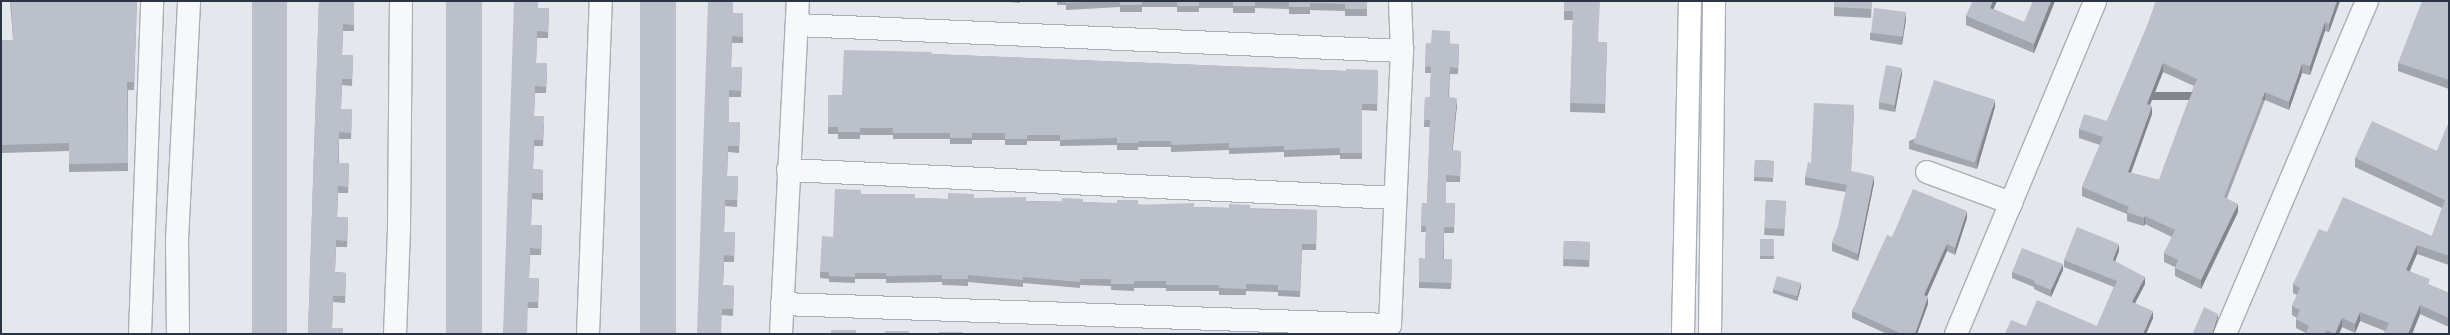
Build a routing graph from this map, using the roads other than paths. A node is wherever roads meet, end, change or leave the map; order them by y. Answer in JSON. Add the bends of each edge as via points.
{"nodes":[{"id":1,"x":152,"y":1,"type":"edge"},
{"id":2,"x":189,"y":1,"type":"edge"},
{"id":3,"x":401,"y":1,"type":"edge"},
{"id":4,"x":601,"y":1,"type":"edge"},
{"id":5,"x":798,"y":1,"type":"edge"},
{"id":6,"x":1400,"y":1,"type":"edge"},
{"id":7,"x":1690,"y":1,"type":"edge"},
{"id":8,"x":1714,"y":1,"type":"edge"},
{"id":9,"x":2095,"y":1,"type":"edge"},
{"id":10,"x":2367,"y":1,"type":"edge"},
{"id":11,"x":797,"y":25,"type":"junction"},
{"id":12,"x":1402,"y":51,"type":"junction"},
{"id":13,"x":788,"y":170,"type":"junction"},
{"id":14,"x":1927,"y":172,"type":"dead end"},
{"id":15,"x":1395,"y":198,"type":"junction"},
{"id":16,"x":2011,"y":203,"type":"junction"},
{"id":17,"x":782,"y":304,"type":"junction"},
{"id":18,"x":140,"y":334,"type":"edge"},
{"id":19,"x":178,"y":334,"type":"edge"},
{"id":20,"x":395,"y":334,"type":"edge"},
{"id":21,"x":588,"y":334,"type":"edge"},
{"id":22,"x":782,"y":334,"type":"edge"},
{"id":23,"x":1683,"y":334,"type":"edge"},
{"id":24,"x":1710,"y":334,"type":"edge"},
{"id":25,"x":1956,"y":334,"type":"edge"},
{"id":26,"x":2225,"y":334,"type":"edge"}],
"edges":[{"from":1,"to":18,"type":"street"},
{"from":2,"to":19,"type":"street","via":[[177,240]]},
{"from":3,"to":20,"type":"street","via":[[399,229]]},
{"from":4,"to":21,"type":"street"},
{"from":5,"to":11,"type":"street"},
{"from":6,"to":12,"type":"street"},
{"from":7,"to":23,"type":"main road"},
{"from":8,"to":24,"type":"main road"},
{"from":9,"to":16,"type":"street"},
{"from":10,"to":26,"type":"street"},
{"from":11,"to":12,"type":"street"},
{"from":11,"to":13,"type":"street"},
{"from":12,"to":15,"type":"street"},
{"from":13,"to":15,"type":"street"},
{"from":13,"to":17,"type":"street"},
{"from":14,"to":16,"type":"street"},
{"from":15,"to":17,"type":"street","via":[[1390,325]]},
{"from":16,"to":25,"type":"street"},
{"from":17,"to":22,"type":"street"}]}
